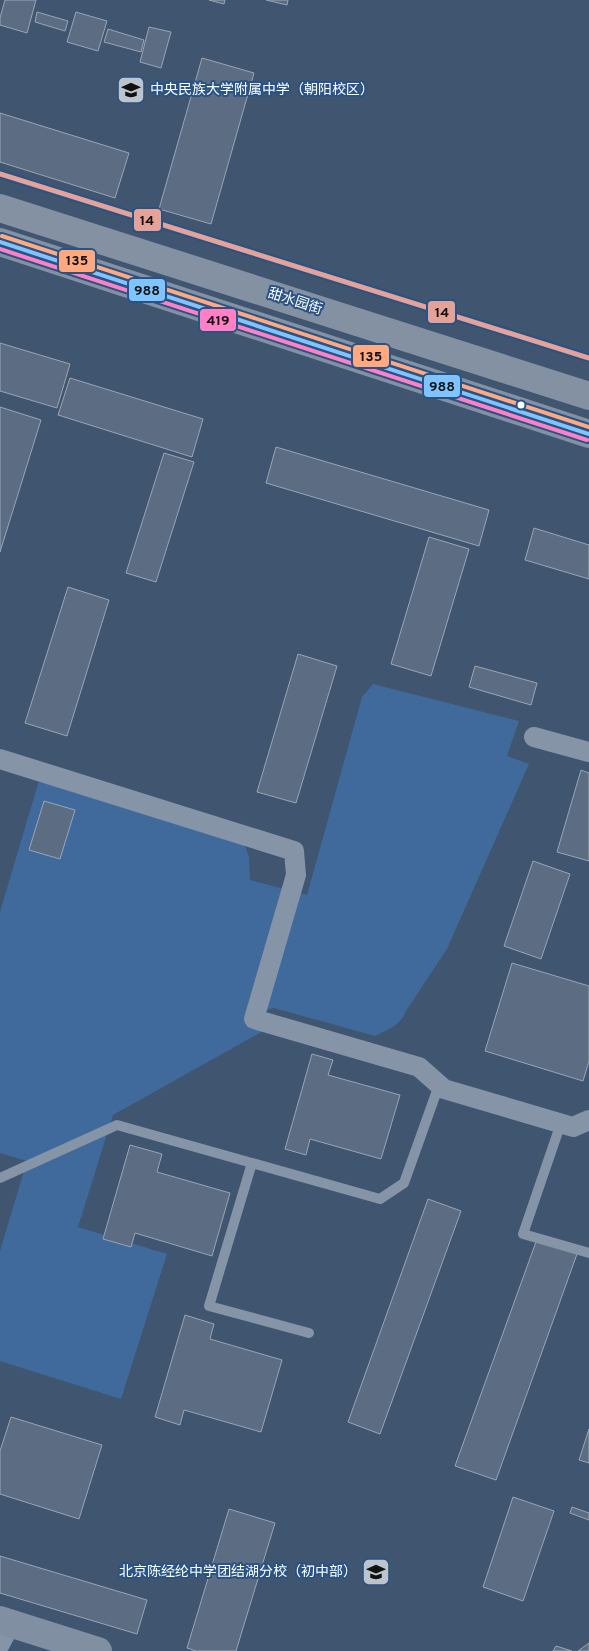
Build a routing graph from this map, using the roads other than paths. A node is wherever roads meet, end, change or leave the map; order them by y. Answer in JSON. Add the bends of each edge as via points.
{"nodes":[{"id":1,"x":0,"y":208,"type":"edge"},
{"id":2,"x":0,"y":242,"type":"edge"},
{"id":3,"x":589,"y":396,"type":"edge"},
{"id":4,"x":589,"y":434,"type":"edge"},
{"id":5,"x":534,"y":737,"type":"dead end"},
{"id":6,"x":589,"y":752,"type":"edge"},
{"id":7,"x":0,"y":759,"type":"edge"},
{"id":8,"x":439,"y":1085,"type":"junction"},
{"id":9,"x":589,"y":1120,"type":"edge"},
{"id":10,"x":561,"y":1123,"type":"junction"},
{"id":11,"x":252,"y":1162,"type":"junction"},
{"id":12,"x":0,"y":1178,"type":"edge"},
{"id":13,"x":589,"y":1253,"type":"edge"},
{"id":14,"x":309,"y":1333,"type":"dead end"},
{"id":15,"x":4,"y":1629,"type":"edge"},
{"id":16,"x":98,"y":1651,"type":"edge"}],
"edges":[{"from":1,"to":3,"type":"main road","name":"甜水园街"},
{"from":2,"to":4,"type":"main road"},
{"from":5,"to":6,"type":"street"},
{"from":7,"to":8,"type":"street","via":[[294,851],[296,875],[254,1019],[419,1067]]},
{"from":8,"to":10,"type":"street"},
{"from":8,"to":11,"type":"lane","via":[[404,1183],[380,1199]]},
{"from":9,"to":10,"type":"street","via":[[573,1127]]},
{"from":10,"to":13,"type":"lane","via":[[523,1234]]},
{"from":11,"to":12,"type":"lane","via":[[117,1125]]},
{"from":11,"to":14,"type":"lane","via":[[209,1306]]},
{"from":15,"to":16,"type":"street"}]}
